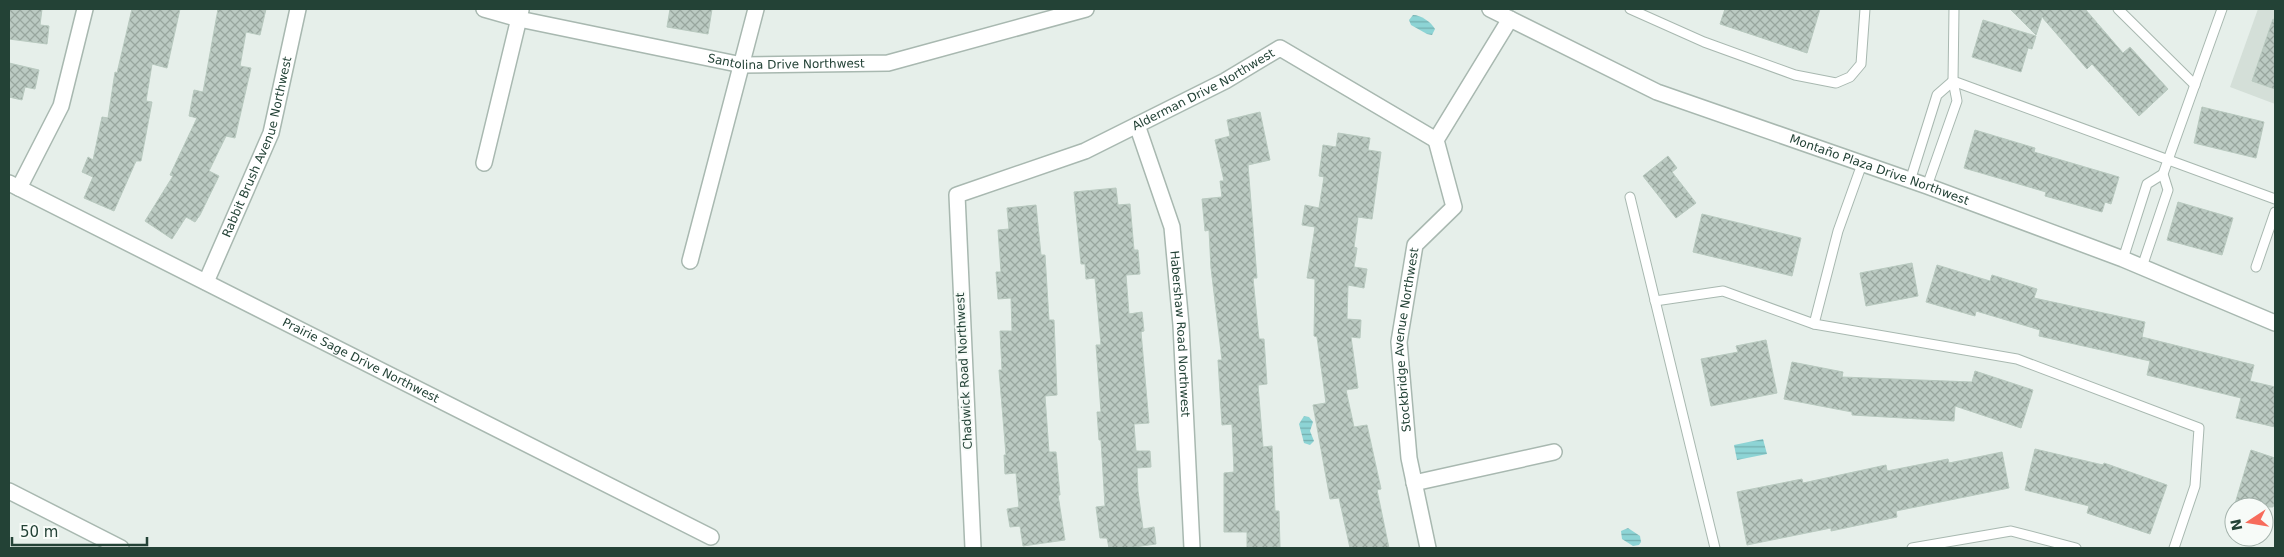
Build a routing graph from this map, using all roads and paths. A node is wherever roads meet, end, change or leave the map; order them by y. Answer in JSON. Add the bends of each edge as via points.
{"nodes":[{"id":1,"x":85,"y":9,"type":"edge"},
{"id":2,"x":298,"y":9,"type":"edge"},
{"id":3,"x":484,"y":9,"type":"edge"},
{"id":4,"x":756,"y":9,"type":"edge"},
{"id":5,"x":1086,"y":9,"type":"edge"},
{"id":6,"x":1490,"y":9,"type":"edge"},
{"id":7,"x":1630,"y":9,"type":"edge"},
{"id":8,"x":1865,"y":9,"type":"edge"},
{"id":9,"x":1954,"y":9,"type":"edge"},
{"id":10,"x":2118,"y":9,"type":"edge"},
{"id":11,"x":2222,"y":9,"type":"edge"},
{"id":12,"x":520,"y":14,"type":"edge"},
{"id":13,"x":1510,"y":19,"type":"junction"},
{"id":14,"x":742,"y":65,"type":"junction"},
{"id":15,"x":1953,"y":82,"type":"junction"},
{"id":16,"x":2195,"y":85,"type":"junction"},
{"id":17,"x":1137,"y":125,"type":"junction"},
{"id":18,"x":1436,"y":140,"type":"junction"},
{"id":19,"x":2168,"y":161,"type":"junction"},
{"id":20,"x":484,"y":164,"type":"dead end"},
{"id":21,"x":1862,"y":164,"type":"junction"},
{"id":22,"x":2163,"y":174,"type":"junction"},
{"id":23,"x":1910,"y":181,"type":"junction"},
{"id":24,"x":14,"y":186,"type":"edge"},
{"id":25,"x":1927,"y":186,"type":"junction"},
{"id":26,"x":957,"y":195,"type":"joint"},
{"id":27,"x":1630,"y":197,"type":"dead end"},
{"id":28,"x":2275,"y":199,"type":"edge"},
{"id":29,"x":2275,"y":212,"type":"edge"},
{"id":30,"x":2123,"y":259,"type":"junction"},
{"id":31,"x":690,"y":261,"type":"dead end"},
{"id":32,"x":2142,"y":267,"type":"junction"},
{"id":33,"x":2256,"y":267,"type":"dead end"},
{"id":34,"x":206,"y":282,"type":"junction"},
{"id":35,"x":1655,"y":301,"type":"junction"},
{"id":36,"x":2275,"y":323,"type":"edge"},
{"id":37,"x":1814,"y":324,"type":"junction"},
{"id":38,"x":1554,"y":452,"type":"dead end"},
{"id":39,"x":1414,"y":483,"type":"junction"},
{"id":40,"x":9,"y":491,"type":"edge"},
{"id":41,"x":712,"y":537,"type":"dead end"},
{"id":42,"x":121,"y":548,"type":"edge"},
{"id":43,"x":974,"y":548,"type":"edge"},
{"id":44,"x":1192,"y":548,"type":"edge"},
{"id":45,"x":1428,"y":548,"type":"edge"},
{"id":46,"x":1715,"y":548,"type":"edge"},
{"id":47,"x":1912,"y":548,"type":"edge"},
{"id":48,"x":2076,"y":548,"type":"edge"},
{"id":49,"x":2174,"y":548,"type":"edge"}],
"edges":[{"from":1,"to":24,"type":"street","via":[[61,106]]},
{"from":2,"to":34,"type":"street","name":"Rabbit Brush Avenue Northwest","via":[[270,133]]},
{"from":3,"to":12,"type":"street","name":"Santolina Drive Northwest"},
{"from":4,"to":14,"type":"street"},
{"from":5,"to":14,"type":"street","name":"Santolina Drive Northwest","via":[[888,63]]},
{"from":6,"to":13,"type":"street","name":"Montaño Plaza Drive Northwest"},
{"from":7,"to":8,"type":"lane","via":[[1704,42],[1795,75],[1836,83],[1850,77],[1861,64]]},
{"from":9,"to":15,"type":"lane"},
{"from":10,"to":16,"type":"lane"},
{"from":11,"to":16,"type":"lane"},
{"from":12,"to":14,"type":"street","name":"Santolina Drive Northwest"},
{"from":12,"to":20,"type":"street"},
{"from":13,"to":18,"type":"street"},
{"from":13,"to":21,"type":"street","name":"Montaño Plaza Drive Northwest","via":[[1657,92]]},
{"from":14,"to":31,"type":"street"},
{"from":15,"to":19,"type":"lane"},
{"from":15,"to":23,"type":"lane","via":[[1937,95]]},
{"from":15,"to":25,"type":"lane","via":[[1957,101]]},
{"from":16,"to":19,"type":"lane"},
{"from":17,"to":18,"type":"street","name":"Alderman Drive Northwest","via":[[1225,81],[1280,48]]},
{"from":17,"to":26,"type":"street","name":"Alderman Drive Northwest","via":[[1085,151]]},
{"from":17,"to":44,"type":"street","name":"Habershaw Road Northwest","via":[[1172,227],[1181,325]]},
{"from":18,"to":39,"type":"street","name":"Stockbridge Avenue Northwest","via":[[1454,207],[1415,245],[1399,342]]},
{"from":19,"to":22,"type":"lane"},
{"from":19,"to":28,"type":"lane"},
{"from":21,"to":23,"type":"street","name":"Montaño Plaza Drive Northwest"},
{"from":21,"to":37,"type":"lane","via":[[1838,231]]},
{"from":22,"to":30,"type":"lane","via":[[2147,184]]},
{"from":22,"to":32,"type":"lane","via":[[2168,190]]},
{"from":23,"to":25,"type":"street","name":"Montaño Plaza Drive Northwest"},
{"from":24,"to":34,"type":"street","name":"Prairie Sage Drive Northwest"},
{"from":25,"to":30,"type":"street","name":"Montaño Plaza Drive Northwest"},
{"from":26,"to":43,"type":"street","name":"Chadwick Road Northwest"},
{"from":27,"to":35,"type":"lane"},
{"from":29,"to":33,"type":"lane"},
{"from":30,"to":32,"type":"street","name":"Montaño Plaza Drive Northwest"},
{"from":32,"to":36,"type":"street","name":"Montaño Plaza Drive Northwest"},
{"from":34,"to":41,"type":"street","name":"Prairie Sage Drive Northwest"},
{"from":35,"to":37,"type":"lane","via":[[1723,292]]},
{"from":35,"to":46,"type":"lane"},
{"from":37,"to":49,"type":"lane","via":[[2017,359],[2199,428],[2195,486]]},
{"from":38,"to":39,"type":"street"},
{"from":39,"to":45,"type":"street","name":"Stockbridge Avenue Northwest"},
{"from":40,"to":42,"type":"street"},
{"from":47,"to":48,"type":"lane","via":[[2011,530]]}]}
